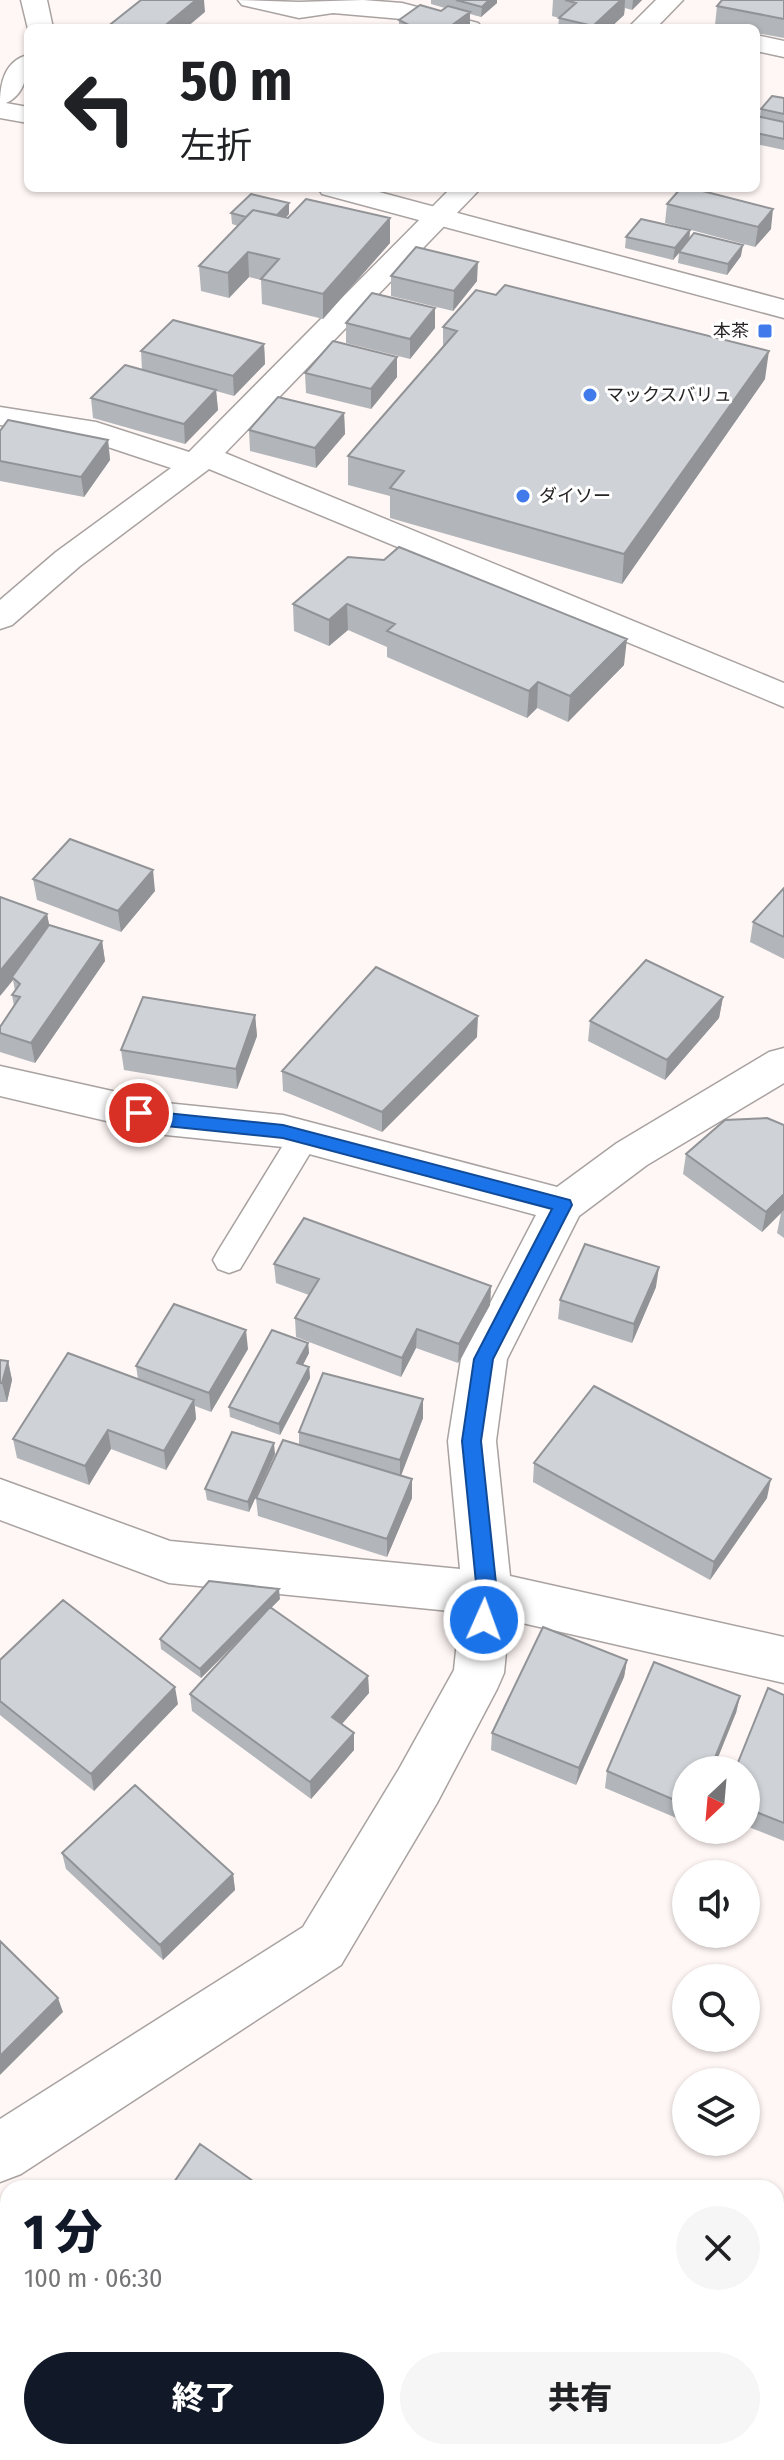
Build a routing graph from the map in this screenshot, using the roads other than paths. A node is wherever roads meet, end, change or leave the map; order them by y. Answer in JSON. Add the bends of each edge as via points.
{"nodes":[{"id":1,"x":34,"y":0,"type":"edge"},
{"id":2,"x":251,"y":0,"type":"edge"},
{"id":3,"x":670,"y":0,"type":"edge"},
{"id":4,"x":39,"y":24,"type":"edge"},
{"id":5,"x":453,"y":24,"type":"edge"},
{"id":6,"x":646,"y":24,"type":"edge"},
{"id":7,"x":760,"y":44,"type":"edge"},
{"id":8,"x":784,"y":49,"type":"edge"},
{"id":9,"x":24,"y":68,"type":"edge"},
{"id":10,"x":0,"y":97,"type":"edge"},
{"id":11,"x":0,"y":110,"type":"edge"},
{"id":12,"x":24,"y":114,"type":"edge"},
{"id":13,"x":347,"y":192,"type":"edge"},
{"id":14,"x":463,"y":192,"type":"edge"},
{"id":15,"x":438,"y":216,"type":"junction"},
{"id":16,"x":784,"y":309,"type":"edge"},
{"id":17,"x":0,"y":416,"type":"edge"},
{"id":18,"x":200,"y":460,"type":"junction"},
{"id":19,"x":0,"y":618,"type":"edge"},
{"id":20,"x":784,"y":696,"type":"edge"},
{"id":21,"x":784,"y":1063,"type":"edge"},
{"id":22,"x":0,"y":1081,"type":"edge"},
{"id":23,"x":304,"y":1137,"type":"junction"},
{"id":24,"x":563,"y":1205,"type":"junction"},
{"id":25,"x":229,"y":1260,"type":"dead end"},
{"id":26,"x":0,"y":1499,"type":"edge"},
{"id":27,"x":487,"y":1593,"type":"junction"},
{"id":28,"x":784,"y":1660,"type":"edge"},
{"id":29,"x":0,"y":2153,"type":"edge"}],
"edges":[{"from":1,"to":4,"type":"street"},
{"from":2,"to":5,"type":"street","via":[[299,10],[333,5],[402,11]]},
{"from":3,"to":6,"type":"street"},
{"from":7,"to":8,"type":"street"},
{"from":9,"to":10,"type":"street"},
{"from":11,"to":12,"type":"street"},
{"from":13,"to":15,"type":"street"},
{"from":14,"to":15,"type":"street"},
{"from":15,"to":16,"type":"street"},
{"from":15,"to":18,"type":"street"},
{"from":17,"to":18,"type":"street","via":[[96,432]]},
{"from":18,"to":19,"type":"street","via":[[68,559]]},
{"from":18,"to":20,"type":"street"},
{"from":21,"to":24,"type":"street","via":[[632,1154]]},
{"from":22,"to":23,"type":"street","via":[[166,1119]]},
{"from":23,"to":24,"type":"street"},
{"from":23,"to":25,"type":"lane"},
{"from":24,"to":27,"type":"street","via":[[484,1359],[472,1441]]},
{"from":26,"to":27,"type":"street","via":[[169,1562]]},
{"from":27,"to":28,"type":"street"},
{"from":27,"to":29,"type":"street","via":[[479,1673],[322,1946]]}]}
